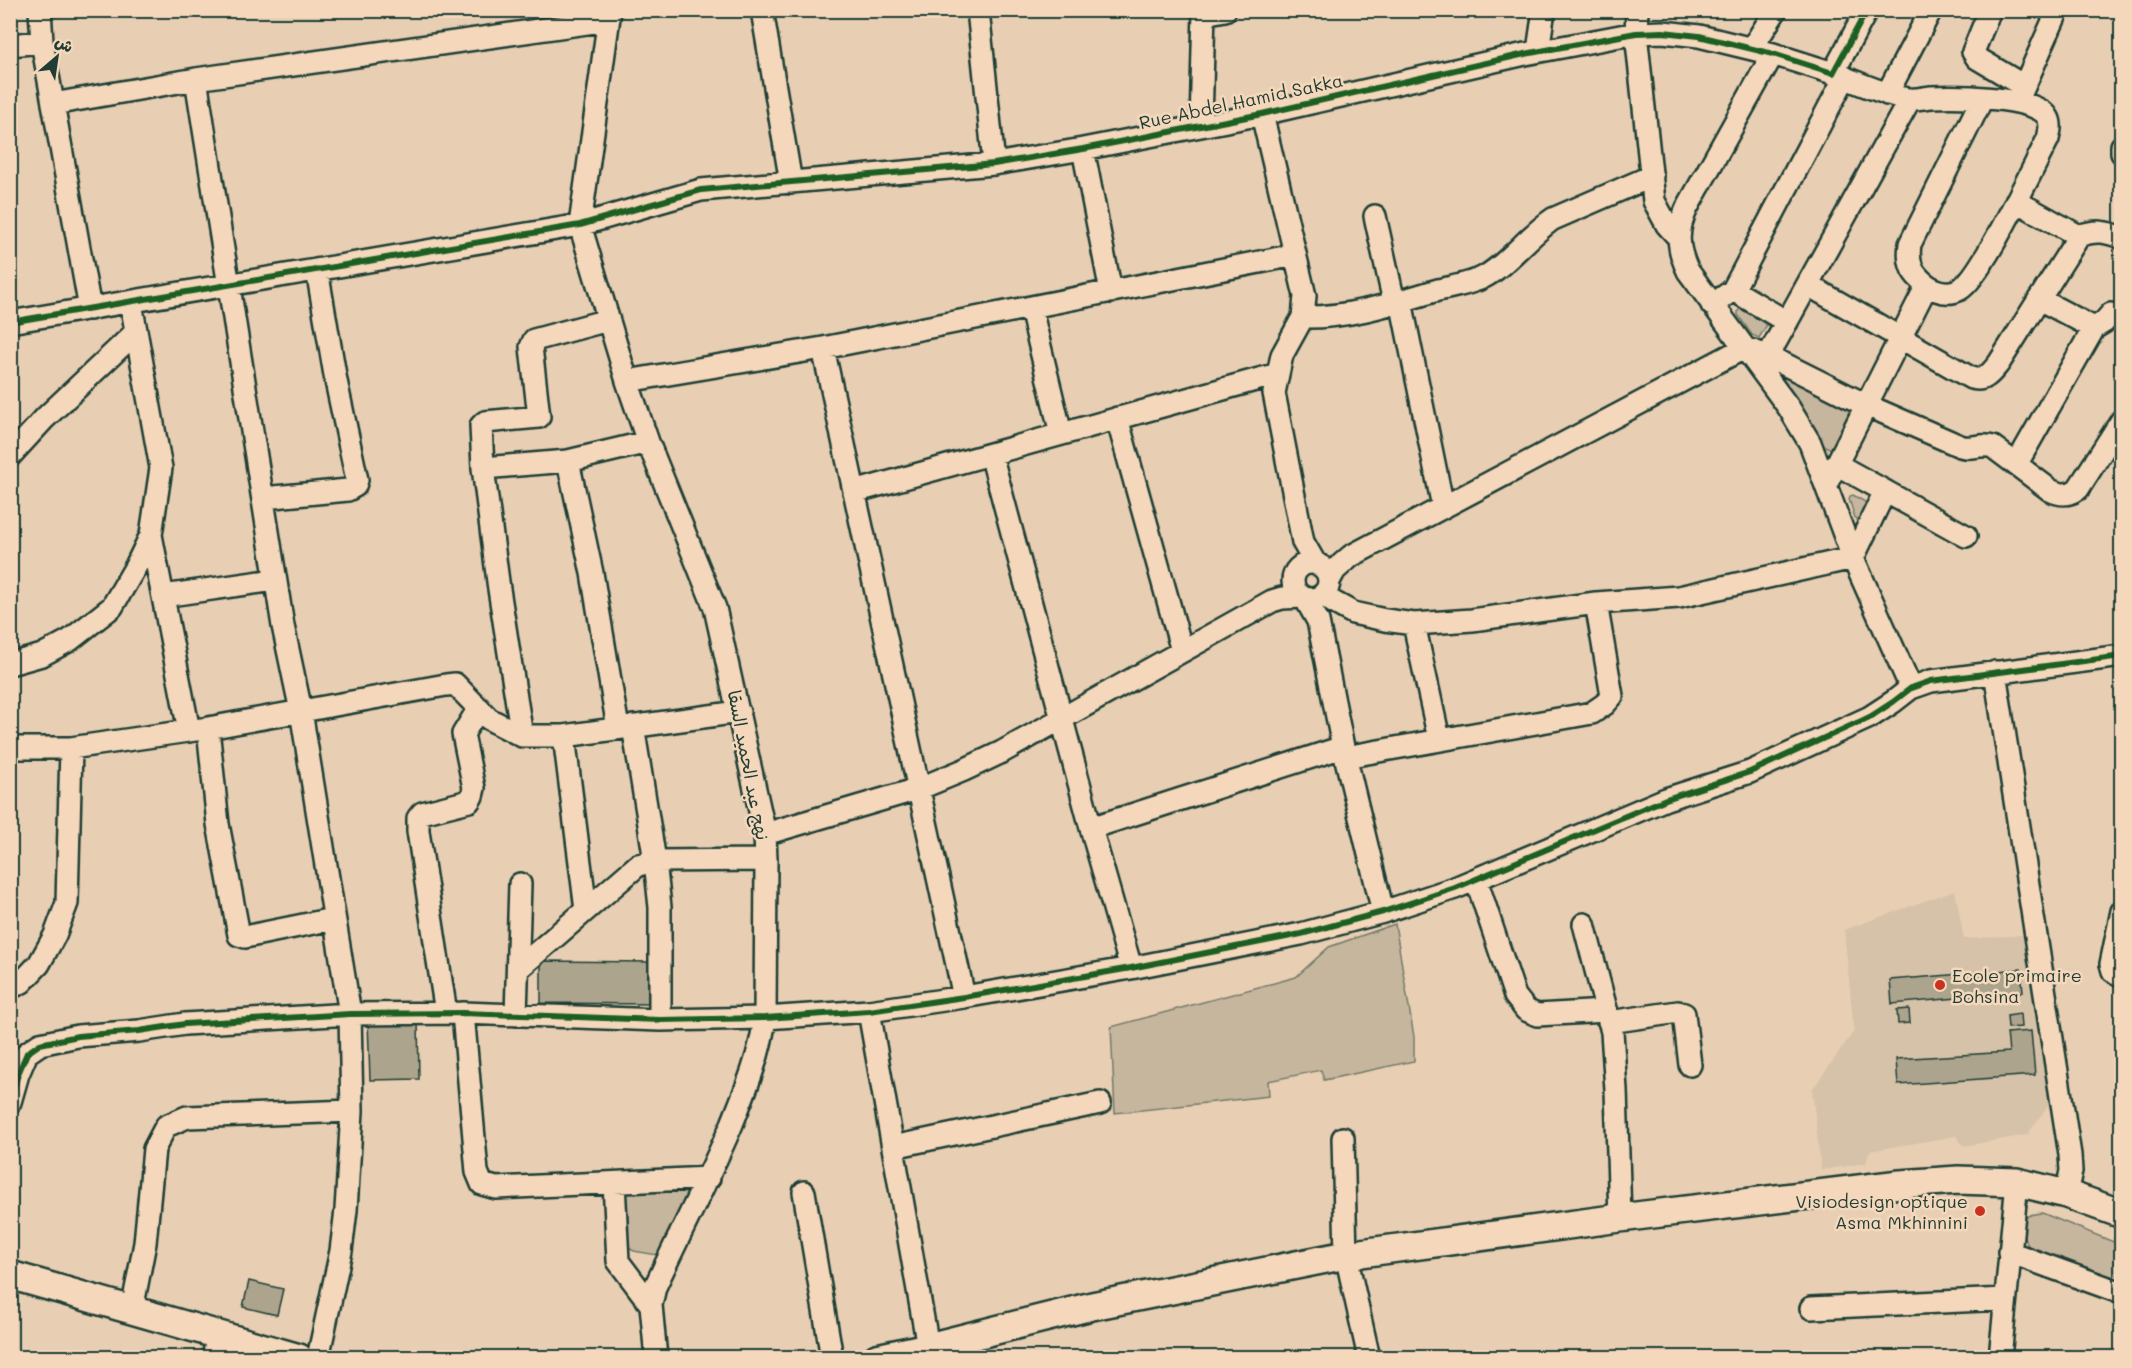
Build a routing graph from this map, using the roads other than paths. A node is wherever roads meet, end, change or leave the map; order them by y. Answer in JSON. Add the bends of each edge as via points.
{"nodes":[{"id":1,"x":40,"y":10,"type":"edge"},
{"id":2,"x":762,"y":10,"type":"edge"},
{"id":3,"x":978,"y":10,"type":"edge"},
{"id":4,"x":1225,"y":10,"type":"edge"},
{"id":5,"x":1544,"y":10,"type":"edge"},
{"id":6,"x":1637,"y":10,"type":"edge"},
{"id":7,"x":1776,"y":10,"type":"edge"},
{"id":8,"x":1868,"y":10,"type":"edge"},
{"id":9,"x":1931,"y":10,"type":"edge"},
{"id":10,"x":1990,"y":10,"type":"edge"},
{"id":11,"x":2058,"y":10,"type":"edge"},
{"id":12,"x":1204,"y":12,"type":"edge"},
{"id":13,"x":609,"y":15,"type":"edge"},
{"id":14,"x":1636,"y":33,"type":"junction"},
{"id":15,"x":42,"y":42,"type":"junction"},
{"id":16,"x":10,"y":45,"type":"edge"},
{"id":17,"x":1752,"y":48,"type":"junction"},
{"id":18,"x":1538,"y":51,"type":"junction"},
{"id":19,"x":1773,"y":54,"type":"junction"},
{"id":20,"x":1839,"y":75,"type":"junction"},
{"id":21,"x":196,"y":79,"type":"junction"},
{"id":22,"x":1887,"y":94,"type":"junction"},
{"id":23,"x":2021,"y":94,"type":"junction"},
{"id":24,"x":1910,"y":99,"type":"junction"},
{"id":25,"x":1982,"y":99,"type":"junction"},
{"id":26,"x":53,"y":104,"type":"junction"},
{"id":27,"x":1262,"y":114,"type":"junction"},
{"id":28,"x":1201,"y":125,"type":"junction"},
{"id":29,"x":2121,"y":146,"type":"edge"},
{"id":30,"x":1083,"y":149,"type":"junction"},
{"id":31,"x":2121,"y":153,"type":"edge"},
{"id":32,"x":994,"y":164,"type":"junction"},
{"id":33,"x":1652,"y":176,"type":"junction"},
{"id":34,"x":790,"y":183,"type":"junction"},
{"id":35,"x":2016,"y":201,"type":"junction"},
{"id":36,"x":1375,"y":216,"type":"dead end"},
{"id":37,"x":580,"y":225,"type":"junction"},
{"id":38,"x":2079,"y":236,"type":"junction"},
{"id":39,"x":1678,"y":237,"type":"junction"},
{"id":40,"x":2121,"y":238,"type":"edge"},
{"id":41,"x":1295,"y":255,"type":"junction"},
{"id":42,"x":317,"y":270,"type":"junction"},
{"id":43,"x":1808,"y":285,"type":"junction"},
{"id":44,"x":1927,"y":285,"type":"junction"},
{"id":45,"x":228,"y":286,"type":"junction"},
{"id":46,"x":1733,"y":290,"type":"junction"},
{"id":47,"x":1111,"y":292,"type":"junction"},
{"id":48,"x":2039,"y":299,"type":"junction"},
{"id":49,"x":1398,"y":301,"type":"junction"},
{"id":50,"x":131,"y":303,"type":"junction"},
{"id":51,"x":1712,"y":305,"type":"junction"},
{"id":52,"x":90,"y":309,"type":"junction"},
{"id":53,"x":1031,"y":309,"type":"junction"},
{"id":54,"x":2121,"y":316,"type":"edge"},
{"id":55,"x":1303,"y":317,"type":"junction"},
{"id":56,"x":608,"y":320,"type":"junction"},
{"id":57,"x":10,"y":322,"type":"edge"},
{"id":58,"x":1787,"y":322,"type":"junction"},
{"id":59,"x":2094,"y":328,"type":"junction"},
{"id":60,"x":136,"y":332,"type":"junction"},
{"id":61,"x":1900,"y":338,"type":"junction"},
{"id":62,"x":823,"y":348,"type":"junction"},
{"id":63,"x":1744,"y":348,"type":"junction"},
{"id":64,"x":1768,"y":356,"type":"junction"},
{"id":65,"x":1276,"y":374,"type":"junction"},
{"id":66,"x":627,"y":381,"type":"junction"},
{"id":67,"x":1866,"y":405,"type":"junction"},
{"id":68,"x":1117,"y":418,"type":"junction"},
{"id":69,"x":2121,"y":420,"type":"edge"},
{"id":70,"x":1060,"y":434,"type":"junction"},
{"id":71,"x":648,"y":442,"type":"junction"},
{"id":72,"x":991,"y":454,"type":"junction"},
{"id":73,"x":10,"y":456,"type":"edge"},
{"id":74,"x":568,"y":461,"type":"junction"},
{"id":75,"x":1836,"y":464,"type":"junction"},
{"id":76,"x":2016,"y":465,"type":"junction"},
{"id":77,"x":483,"y":468,"type":"junction"},
{"id":78,"x":1826,"y":485,"type":"junction"},
{"id":79,"x":1885,"y":491,"type":"junction"},
{"id":80,"x":854,"y":492,"type":"junction"},
{"id":81,"x":262,"y":498,"type":"junction"},
{"id":82,"x":1443,"y":507,"type":"junction"},
{"id":83,"x":151,"y":535,"type":"junction"},
{"id":84,"x":1966,"y":536,"type":"dead end"},
{"id":85,"x":1853,"y":558,"type":"junction"},
{"id":86,"x":275,"y":580,"type":"junction"},
{"id":87,"x":1312,"y":582,"type":"junction"},
{"id":88,"x":163,"y":596,"type":"junction"},
{"id":89,"x":1596,"y":603,"type":"junction"},
{"id":90,"x":1414,"y":624,"type":"junction"},
{"id":91,"x":1182,"y":651,"type":"junction"},
{"id":92,"x":2121,"y":656,"type":"edge"},
{"id":93,"x":10,"y":664,"type":"edge"},
{"id":94,"x":1995,"y":672,"type":"junction"},
{"id":95,"x":1911,"y":688,"type":"junction"},
{"id":96,"x":479,"y":708,"type":"junction"},
{"id":97,"x":301,"y":711,"type":"junction"},
{"id":98,"x":739,"y":712,"type":"junction"},
{"id":99,"x":1062,"y":718,"type":"junction"},
{"id":100,"x":626,"y":727,"type":"junction"},
{"id":101,"x":198,"y":730,"type":"junction"},
{"id":102,"x":522,"y":736,"type":"junction"},
{"id":103,"x":564,"y":736,"type":"junction"},
{"id":104,"x":1439,"y":739,"type":"junction"},
{"id":105,"x":10,"y":748,"type":"edge"},
{"id":106,"x":71,"y":748,"type":"junction"},
{"id":107,"x":1344,"y":752,"type":"junction"},
{"id":108,"x":918,"y":789,"type":"junction"},
{"id":109,"x":1091,"y":828,"type":"junction"},
{"id":110,"x":765,"y":834,"type":"junction"},
{"id":111,"x":766,"y":860,"type":"junction"},
{"id":112,"x":655,"y":861,"type":"junction"},
{"id":113,"x":1476,"y":879,"type":"junction"},
{"id":114,"x":520,"y":884,"type":"dead end"},
{"id":115,"x":586,"y":910,"type":"junction"},
{"id":116,"x":2121,"y":911,"type":"edge"},
{"id":117,"x":1383,"y":912,"type":"junction"},
{"id":118,"x":333,"y":919,"type":"junction"},
{"id":119,"x":1584,"y":924,"type":"dead end"},
{"id":120,"x":1131,"y":968,"type":"junction"},
{"id":121,"x":518,"y":969,"type":"junction"},
{"id":122,"x":2121,"y":976,"type":"edge"},
{"id":123,"x":10,"y":988,"type":"edge"},
{"id":124,"x":964,"y":998,"type":"junction"},
{"id":125,"x":869,"y":1011,"type":"junction"},
{"id":126,"x":455,"y":1013,"type":"junction"},
{"id":127,"x":350,"y":1014,"type":"junction"},
{"id":128,"x":516,"y":1015,"type":"junction"},
{"id":129,"x":1608,"y":1017,"type":"junction"},
{"id":130,"x":765,"y":1018,"type":"junction"},
{"id":131,"x":660,"y":1020,"type":"junction"},
{"id":132,"x":1690,"y":1065,"type":"dead end"},
{"id":133,"x":14,"y":1075,"type":"edge"},
{"id":134,"x":10,"y":1102,"type":"edge"},
{"id":135,"x":1100,"y":1104,"type":"dead end"},
{"id":136,"x":352,"y":1112,"type":"junction"},
{"id":137,"x":1343,"y":1137,"type":"dead end"},
{"id":138,"x":893,"y":1147,"type":"junction"},
{"id":139,"x":709,"y":1178,"type":"junction"},
{"id":140,"x":2017,"y":1182,"type":"junction"},
{"id":141,"x":614,"y":1183,"type":"junction"},
{"id":142,"x":804,"y":1192,"type":"dead end"},
{"id":143,"x":2066,"y":1194,"type":"junction"},
{"id":144,"x":2121,"y":1214,"type":"edge"},
{"id":145,"x":1620,"y":1218,"type":"junction"},
{"id":146,"x":2009,"y":1252,"type":"junction"},
{"id":147,"x":1346,"y":1256,"type":"junction"},
{"id":148,"x":10,"y":1275,"type":"edge"},
{"id":149,"x":2121,"y":1293,"type":"edge"},
{"id":150,"x":2005,"y":1299,"type":"junction"},
{"id":151,"x":651,"y":1305,"type":"junction"},
{"id":152,"x":1811,"y":1308,"type":"dead end"},
{"id":153,"x":132,"y":1310,"type":"junction"},
{"id":154,"x":216,"y":1346,"type":"edge"},
{"id":155,"x":928,"y":1347,"type":"junction"},
{"id":156,"x":657,"y":1353,"type":"edge"},
{"id":157,"x":299,"y":1358,"type":"edge"},
{"id":158,"x":318,"y":1358,"type":"edge"},
{"id":159,"x":832,"y":1358,"type":"edge"},
{"id":160,"x":877,"y":1358,"type":"edge"},
{"id":161,"x":1369,"y":1358,"type":"edge"},
{"id":162,"x":2000,"y":1358,"type":"edge"}],
"edges":[{"from":1,"to":15,"type":"street"},
{"from":2,"to":34,"type":"street"},
{"from":3,"to":32,"type":"street"},
{"from":4,"to":12,"type":"street"},
{"from":5,"to":18,"type":"street"},
{"from":6,"to":14,"type":"street"},
{"from":7,"to":17,"type":"street"},
{"from":8,"to":20,"type":"street"},
{"from":9,"to":22,"type":"street"},
{"from":10,"to":23,"type":"street","via":[[1973,52]]},
{"from":11,"to":23,"type":"street"},
{"from":12,"to":28,"type":"street"},
{"from":13,"to":21,"type":"street"},
{"from":13,"to":37,"type":"street"},
{"from":14,"to":17,"type":"street","name":"Rue Abdel Hamid Sakka","via":[[1699,36]]},
{"from":14,"to":18,"type":"street","name":"Rue Abdel Hamid Sakka"},
{"from":14,"to":33,"type":"street"},
{"from":15,"to":16,"type":"street"},
{"from":15,"to":26,"type":"street"},
{"from":17,"to":19,"type":"street","name":"Rue Abdel Hamid Sakka"},
{"from":18,"to":27,"type":"street","name":"Rue Abdel Hamid Sakka"},
{"from":19,"to":20,"type":"street","name":"Rue Abdel Hamid Sakka"},
{"from":19,"to":39,"type":"street","via":[[1687,208]]},
{"from":20,"to":22,"type":"street","name":"Rue Abdel Hamid Sakka"},
{"from":20,"to":46,"type":"street"},
{"from":21,"to":26,"type":"street"},
{"from":21,"to":45,"type":"street"},
{"from":22,"to":24,"type":"street","name":"Rue Abdel Hamid Sakka"},
{"from":23,"to":25,"type":"street","name":"Rue Abdel Hamid Sakka"},
{"from":23,"to":35,"type":"street","via":[[2044,113],[2050,128]]},
{"from":24,"to":25,"type":"street","name":"Rue Abdel Hamid Sakka"},
{"from":24,"to":43,"type":"street"},
{"from":25,"to":44,"type":"street","via":[[1910,244],[1911,266]]},
{"from":26,"to":52,"type":"street"},
{"from":27,"to":28,"type":"street","name":"Rue Abdel Hamid Sakka"},
{"from":27,"to":41,"type":"street"},
{"from":28,"to":30,"type":"street","name":"Rue Abdel Hamid Sakka"},
{"from":29,"to":31,"type":"street"},
{"from":30,"to":32,"type":"street","name":"Rue Abdel Hamid Sakka"},
{"from":30,"to":47,"type":"street"},
{"from":32,"to":34,"type":"street","name":"Rue Abdel Hamid Sakka"},
{"from":33,"to":39,"type":"street","via":[[1654,201],[1666,225]]},
{"from":33,"to":49,"type":"street","via":[[1553,219],[1482,278]]},
{"from":34,"to":37,"type":"street","name":"Rue Abdel Hamid Sakka","via":[[702,190]]},
{"from":35,"to":38,"type":"street"},
{"from":35,"to":44,"type":"street","via":[[1970,281],[1961,289],[1944,293]]},
{"from":36,"to":49,"type":"street"},
{"from":37,"to":42,"type":"street","name":"Rue Abdel Hamid Sakka"},
{"from":37,"to":56,"type":"street","name":"نهج عبد الحميد السقا"},
{"from":38,"to":40,"type":"street","via":[[2105,232]]},
{"from":38,"to":48,"type":"street"},
{"from":39,"to":51,"type":"street","via":[[1688,271]]},
{"from":41,"to":47,"type":"street"},
{"from":41,"to":55,"type":"street","via":[[1305,296]]},
{"from":42,"to":45,"type":"street","name":"Rue Abdel Hamid Sakka"},
{"from":42,"to":81,"type":"street","via":[[357,480],[348,490]]},
{"from":43,"to":58,"type":"street"},
{"from":43,"to":61,"type":"street"},
{"from":44,"to":61,"type":"street"},
{"from":45,"to":50,"type":"street","name":"Rue Abdel Hamid Sakka"},
{"from":45,"to":81,"type":"street"},
{"from":46,"to":51,"type":"street"},
{"from":46,"to":58,"type":"street"},
{"from":47,"to":53,"type":"street"},
{"from":48,"to":59,"type":"street"},
{"from":48,"to":61,"type":"street","via":[[1999,363],[1982,379],[1971,378]]},
{"from":49,"to":55,"type":"street","via":[[1330,317]]},
{"from":49,"to":82,"type":"street"},
{"from":50,"to":52,"type":"street","name":"Rue Abdel Hamid Sakka"},
{"from":50,"to":60,"type":"street"},
{"from":51,"to":63,"type":"street"},
{"from":52,"to":57,"type":"street","name":"Rue Abdel Hamid Sakka"},
{"from":53,"to":62,"type":"street"},
{"from":53,"to":70,"type":"street"},
{"from":54,"to":59,"type":"street","via":[[2111,314]]},
{"from":55,"to":65,"type":"street"},
{"from":56,"to":66,"type":"street","name":"نهج عبد الحميد السقا"},
{"from":56,"to":77,"type":"street","via":[[534,340],[539,417],[485,422],[481,426]]},
{"from":58,"to":64,"type":"street"},
{"from":59,"to":76,"type":"street"},
{"from":60,"to":73,"type":"street"},
{"from":60,"to":83,"type":"street","via":[[161,468]]},
{"from":61,"to":67,"type":"street"},
{"from":62,"to":66,"type":"street"},
{"from":62,"to":80,"type":"street"},
{"from":63,"to":64,"type":"street"},
{"from":63,"to":78,"type":"street","via":[[1810,443]]},
{"from":63,"to":82,"type":"street"},
{"from":64,"to":67,"type":"street"},
{"from":65,"to":68,"type":"street"},
{"from":65,"to":87,"type":"street","via":[[1274,393]]},
{"from":66,"to":71,"type":"street","name":"نهج عبد الحميد السقا"},
{"from":67,"to":75,"type":"street"},
{"from":67,"to":76,"type":"street","via":[[1964,448],[1984,444],[1993,447]]},
{"from":68,"to":70,"type":"street"},
{"from":68,"to":91,"type":"street"},
{"from":69,"to":76,"type":"street","via":[[2080,486],[2069,494],[2050,490]]},
{"from":70,"to":72,"type":"street"},
{"from":71,"to":74,"type":"street"},
{"from":71,"to":98,"type":"street","name":"نهج عبد الحميد السقا","via":[[715,608]]},
{"from":72,"to":80,"type":"street"},
{"from":72,"to":99,"type":"street"},
{"from":74,"to":77,"type":"street"},
{"from":74,"to":100,"type":"street"},
{"from":75,"to":78,"type":"street"},
{"from":75,"to":79,"type":"street"},
{"from":77,"to":102,"type":"street"},
{"from":78,"to":85,"type":"street"},
{"from":79,"to":84,"type":"street"},
{"from":79,"to":85,"type":"street"},
{"from":80,"to":108,"type":"street"},
{"from":81,"to":86,"type":"street"},
{"from":82,"to":87,"type":"street","via":[[1351,556]]},
{"from":83,"to":88,"type":"street"},
{"from":83,"to":93,"type":"street","via":[[112,607],[70,640],[42,655]]},
{"from":85,"to":89,"type":"street","via":[[1679,597]]},
{"from":85,"to":95,"type":"street"},
{"from":86,"to":88,"type":"street"},
{"from":86,"to":97,"type":"street"},
{"from":87,"to":90,"type":"street","via":[[1333,602],[1353,613]]},
{"from":87,"to":91,"type":"street"},
{"from":87,"to":107,"type":"street"},
{"from":88,"to":101,"type":"street"},
{"from":89,"to":90,"type":"street"},
{"from":89,"to":104,"type":"street","via":[[1612,696],[1605,704],[1592,713]]},
{"from":90,"to":104,"type":"street"},
{"from":91,"to":99,"type":"street"},
{"from":92,"to":94,"type":"street"},
{"from":94,"to":95,"type":"street","via":[[1931,681]]},
{"from":94,"to":143,"type":"street","via":[[2070,1155]]},
{"from":95,"to":113,"type":"street","via":[[1870,717],[1750,772],[1666,799]]},
{"from":96,"to":97,"type":"street","via":[[455,684]]},
{"from":96,"to":102,"type":"street","via":[[489,719]]},
{"from":96,"to":126,"type":"street","via":[[463,734],[474,788],[472,796],[469,801],[422,813],[418,818],[429,909]]},
{"from":97,"to":101,"type":"street"},
{"from":97,"to":118,"type":"street"},
{"from":98,"to":100,"type":"street"},
{"from":98,"to":110,"type":"street","name":"نهج عبد الحميد السقا"},
{"from":99,"to":108,"type":"street","via":[[964,770]]},
{"from":99,"to":109,"type":"street"},
{"from":100,"to":103,"type":"street"},
{"from":100,"to":112,"type":"street"},
{"from":101,"to":106,"type":"street"},
{"from":101,"to":118,"type":"street","via":[[239,935]]},
{"from":102,"to":103,"type":"street"},
{"from":103,"to":115,"type":"street"},
{"from":104,"to":107,"type":"street"},
{"from":105,"to":106,"type":"street"},
{"from":106,"to":123,"type":"street","via":[[67,903],[39,964],[22,982]]},
{"from":107,"to":109,"type":"street"},
{"from":107,"to":117,"type":"street"},
{"from":108,"to":110,"type":"street"},
{"from":108,"to":124,"type":"street"},
{"from":109,"to":120,"type":"street"},
{"from":110,"to":111,"type":"street","name":"نهج عبد الحميد السقا"},
{"from":111,"to":112,"type":"street"},
{"from":111,"to":130,"type":"street","name":"نهج عبد الحميد السقا"},
{"from":112,"to":115,"type":"street","via":[[638,865]]},
{"from":112,"to":131,"type":"street","via":[[660,907]]},
{"from":113,"to":117,"type":"street"},
{"from":113,"to":129,"type":"street","via":[[1515,996],[1526,1010],[1538,1015]]},
{"from":114,"to":121,"type":"street"},
{"from":115,"to":121,"type":"street"},
{"from":116,"to":122,"type":"street","via":[[2112,964],[2113,971]]},
{"from":117,"to":120,"type":"street","via":[[1291,936]]},
{"from":118,"to":127,"type":"street"},
{"from":119,"to":129,"type":"street"},
{"from":120,"to":124,"type":"street"},
{"from":121,"to":128,"type":"street"},
{"from":124,"to":125,"type":"street"},
{"from":125,"to":130,"type":"street"},
{"from":125,"to":138,"type":"street"},
{"from":126,"to":127,"type":"street"},
{"from":126,"to":128,"type":"street"},
{"from":126,"to":141,"type":"street","via":[[477,1172],[482,1184],[496,1188]]},
{"from":127,"to":133,"type":"street","via":[[185,1024],[78,1036],[33,1048]]},
{"from":127,"to":136,"type":"street"},
{"from":128,"to":131,"type":"street"},
{"from":129,"to":132,"type":"street","via":[[1684,1014]]},
{"from":129,"to":145,"type":"street","via":[[1616,1090]]},
{"from":130,"to":131,"type":"street"},
{"from":130,"to":139,"type":"street","name":"نهج عبد الحميد السقا","via":[[757,1061]]},
{"from":133,"to":134,"type":"street"},
{"from":135,"to":138,"type":"street"},
{"from":136,"to":153,"type":"street","via":[[187,1117],[166,1126],[154,1149],[145,1243]]},
{"from":136,"to":158,"type":"street","via":[[342,1251]]},
{"from":137,"to":147,"type":"street"},
{"from":138,"to":155,"type":"street"},
{"from":139,"to":141,"type":"street"},
{"from":139,"to":151,"type":"street","name":"نهج عبد الحميد السقا","via":[[655,1287]]},
{"from":140,"to":143,"type":"main road"},
{"from":140,"to":145,"type":"main road","via":[[1958,1180],[1900,1185]]},
{"from":140,"to":146,"type":"street"},
{"from":141,"to":151,"type":"street","via":[[618,1261]]},
{"from":142,"to":159,"type":"street"},
{"from":143,"to":144,"type":"main road"},
{"from":145,"to":147,"type":"main road"},
{"from":146,"to":149,"type":"street"},
{"from":146,"to":150,"type":"street"},
{"from":147,"to":155,"type":"main road","via":[[1092,1306]]},
{"from":147,"to":161,"type":"street"},
{"from":148,"to":153,"type":"main road"},
{"from":150,"to":152,"type":"street"},
{"from":150,"to":162,"type":"street"},
{"from":151,"to":156,"type":"street","name":"نهج عبد الحميد السقا"},
{"from":153,"to":154,"type":"main road"},
{"from":154,"to":157,"type":"main road"},
{"from":155,"to":160,"type":"main road"}]}
